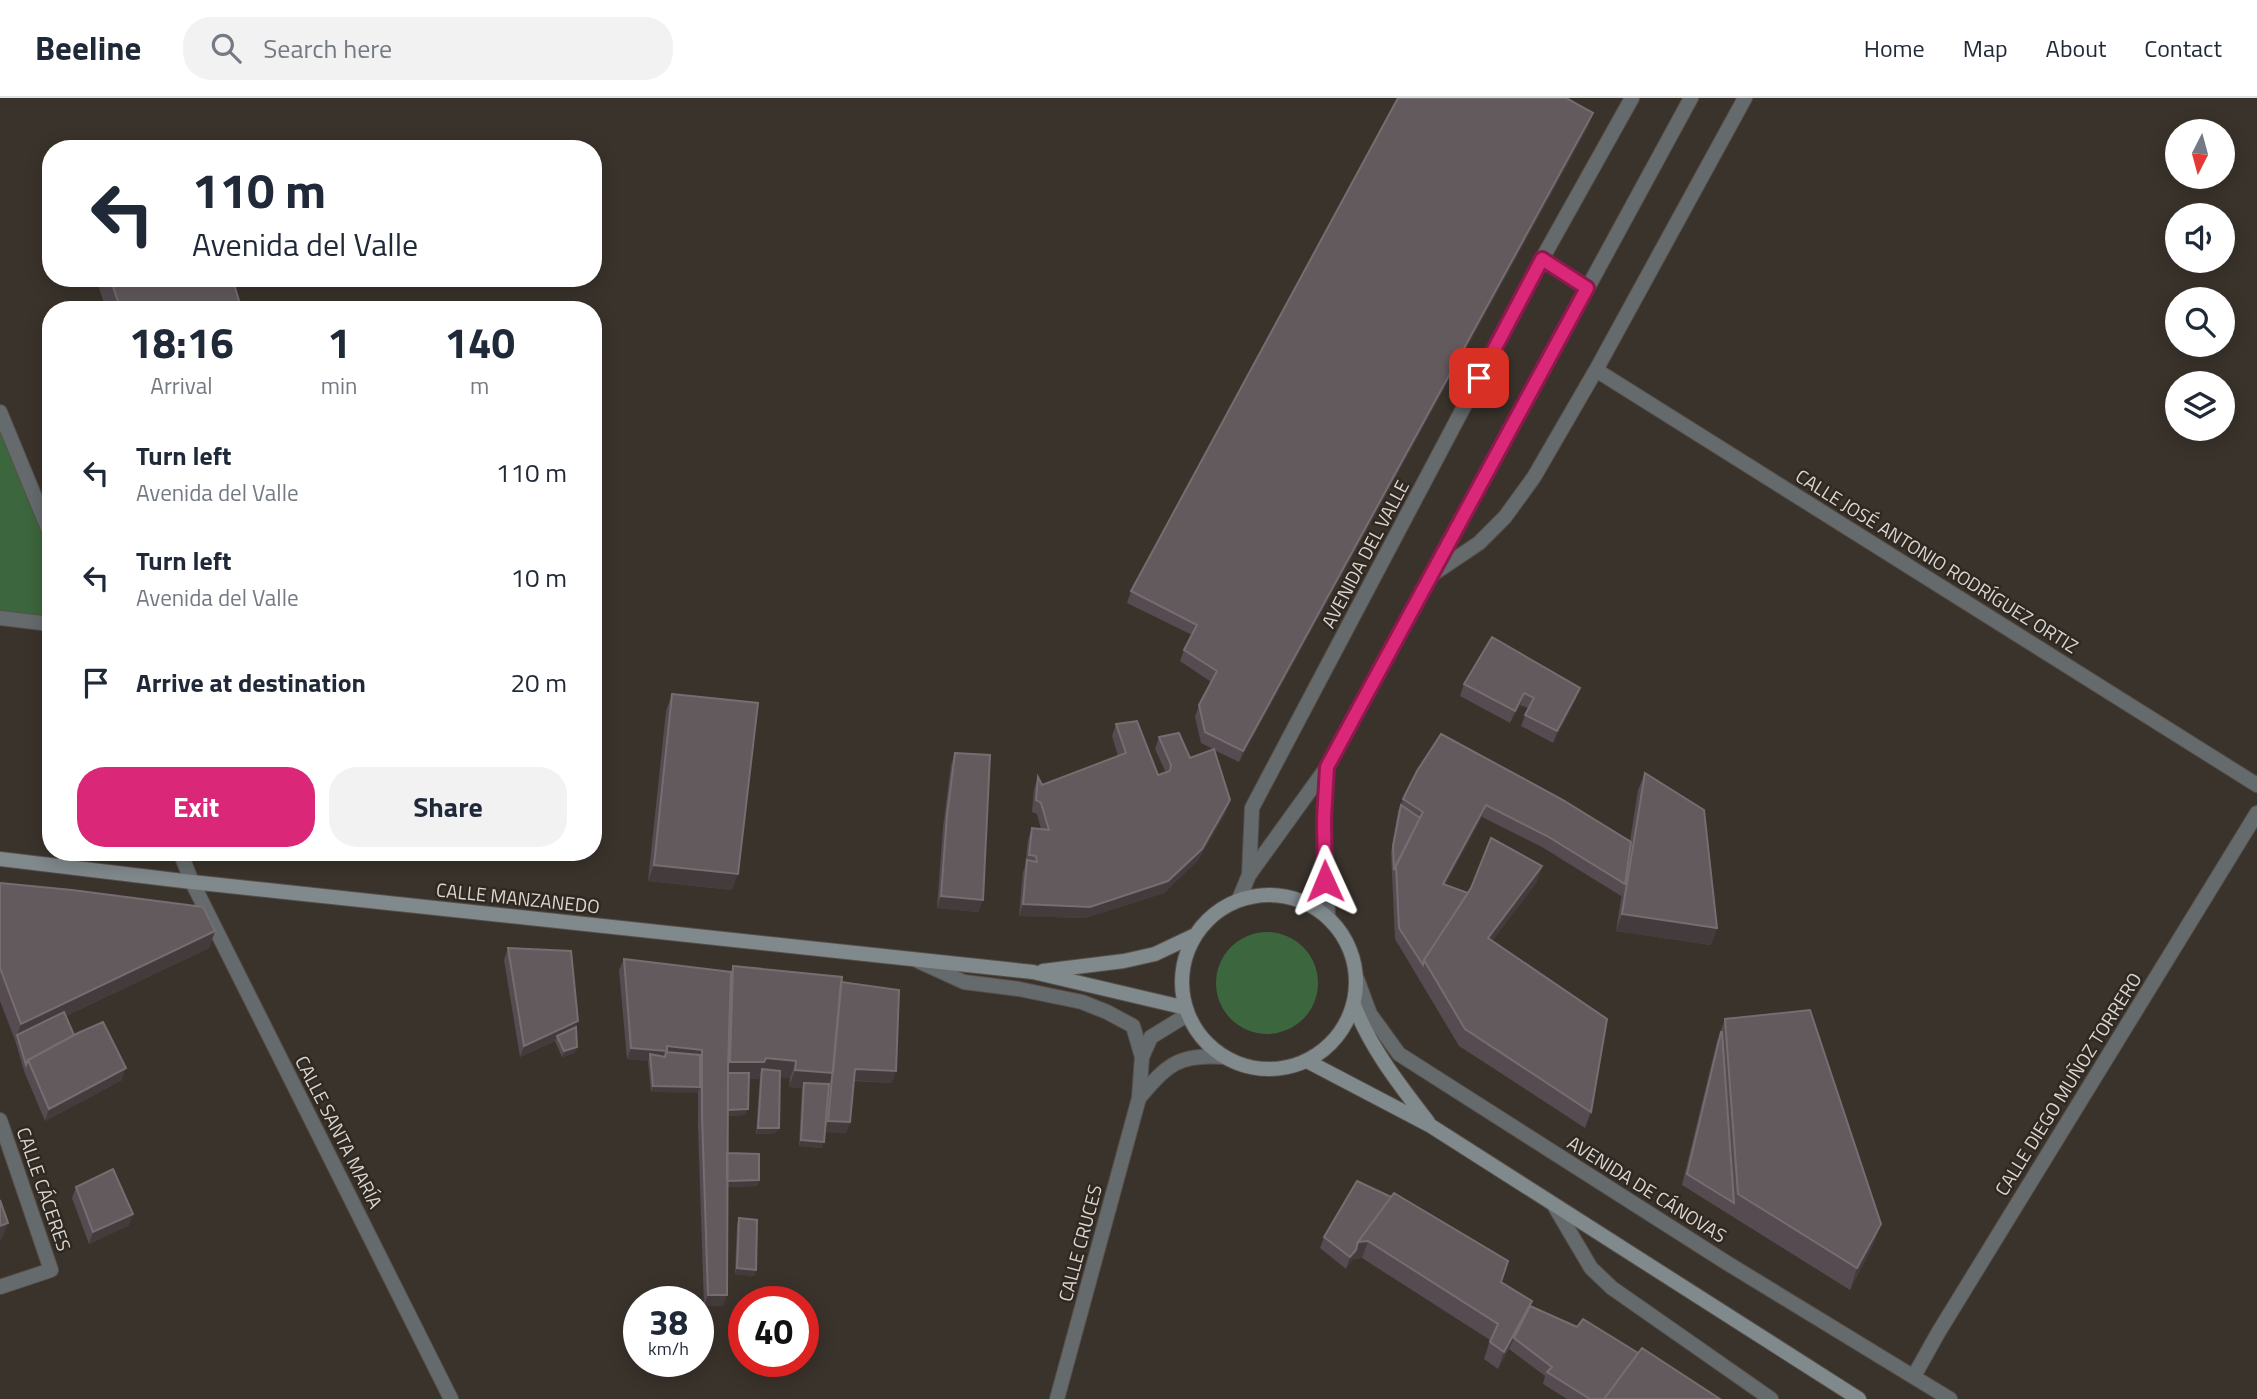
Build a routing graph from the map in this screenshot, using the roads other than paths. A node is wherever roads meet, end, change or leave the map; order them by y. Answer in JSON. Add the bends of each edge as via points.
{"nodes":[{"id":1,"x":1632,"y":98,"type":"edge"},
{"id":2,"x":1691,"y":98,"type":"edge"},
{"id":3,"x":1745,"y":98,"type":"edge"},
{"id":4,"x":1542,"y":259,"type":"junction"},
{"id":5,"x":1587,"y":288,"type":"junction"},
{"id":6,"x":1596,"y":370,"type":"junction"},
{"id":7,"x":0,"y":412,"type":"edge"},
{"id":8,"x":42,"y":514,"type":"edge"},
{"id":9,"x":1429,"y":577,"type":"junction"},
{"id":10,"x":0,"y":618,"type":"edge"},
{"id":11,"x":42,"y":623,"type":"edge"},
{"id":12,"x":1327,"y":767,"type":"junction"},
{"id":13,"x":2257,"y":785,"type":"edge"},
{"id":14,"x":2257,"y":813,"type":"edge"},
{"id":15,"x":0,"y":859,"type":"edge"},
{"id":16,"x":184,"y":861,"type":"edge"},
{"id":17,"x":1249,"y":875,"type":"junction"},
{"id":18,"x":192,"y":882,"type":"junction"},
{"id":19,"x":1239,"y":899,"type":"junction"},
{"id":20,"x":1328,"y":917,"type":"junction"},
{"id":21,"x":1194,"y":936,"type":"junction"},
{"id":22,"x":917,"y":960,"type":"junction"},
{"id":23,"x":1033,"y":972,"type":"junction"},
{"id":24,"x":1357,"y":979,"type":"junction"},
{"id":25,"x":1354,"y":1005,"type":"junction"},
{"id":26,"x":1185,"y":1011,"type":"junction"},
{"id":27,"x":1142,"y":1056,"type":"junction"},
{"id":28,"x":1224,"y":1057,"type":"junction"},
{"id":29,"x":1307,"y":1061,"type":"junction"},
{"id":30,"x":1139,"y":1098,"type":"junction"},
{"id":31,"x":0,"y":1121,"type":"edge"},
{"id":32,"x":1431,"y":1126,"type":"junction"},
{"id":33,"x":1555,"y":1207,"type":"junction"},
{"id":34,"x":0,"y":1287,"type":"edge"},
{"id":35,"x":1914,"y":1376,"type":"junction"},
{"id":36,"x":451,"y":1399,"type":"edge"},
{"id":37,"x":1057,"y":1399,"type":"edge"},
{"id":38,"x":1771,"y":1399,"type":"edge"},
{"id":39,"x":1858,"y":1399,"type":"edge"},
{"id":40,"x":1950,"y":1399,"type":"edge"}],
"edges":[{"from":1,"to":4,"type":"street","name":"AVENIDA DEL VALLE"},
{"from":2,"to":5,"type":"street"},
{"from":3,"to":6,"type":"street"},
{"from":4,"to":5,"type":"street"},
{"from":4,"to":17,"type":"street","name":"AVENIDA DEL VALLE","via":[[1252,808]]},
{"from":5,"to":9,"type":"street"},
{"from":6,"to":9,"type":"street","via":[[1534,477],[1505,517],[1479,543]]},
{"from":6,"to":13,"type":"street","name":"CALLE JOSÉ ANTONIO RODRÍGUEZ ORTIZ"},
{"from":7,"to":8,"type":"street"},
{"from":9,"to":12,"type":"street"},
{"from":10,"to":11,"type":"street"},
{"from":12,"to":17,"type":"street"},
{"from":12,"to":20,"type":"street"},
{"from":14,"to":35,"type":"street","name":"CALLE DIEGO MUÑOZ TORRERO"},
{"from":15,"to":18,"type":"main road","name":"CALLE MANZANEDO"},
{"from":16,"to":18,"type":"street","name":"CALLE SANTA MARÍA"},
{"from":17,"to":19,"type":"street"},
{"from":18,"to":22,"type":"main road","name":"CALLE MANZANEDO"},
{"from":18,"to":36,"type":"street","name":"CALLE SANTA MARÍA"},
{"from":19,"to":20,"type":"main road","via":[[1286,895]]},
{"from":19,"to":21,"type":"main road","via":[[1206,920]]},
{"from":20,"to":24,"type":"main road","via":[[1348,945]]},
{"from":21,"to":23,"type":"main road","name":"CALLE MANZANEDO","via":[[1155,954]]},
{"from":21,"to":26,"type":"main road","via":[[1184,957],[1181,980]]},
{"from":22,"to":23,"type":"main road","name":"CALLE MANZANEDO"},
{"from":22,"to":27,"type":"street","via":[[964,982],[1082,1002],[1107,1012],[1133,1026]]},
{"from":23,"to":26,"type":"main road","name":"CALLE MANZANEDO"},
{"from":24,"to":25,"type":"main road"},
{"from":24,"to":35,"type":"street","name":"AVENIDA DE CÁNOVAS","via":[[1370,1014],[1399,1054]]},
{"from":25,"to":29,"type":"main road","via":[[1344,1028],[1328,1047]]},
{"from":25,"to":32,"type":"main road","via":[[1380,1059]]},
{"from":26,"to":27,"type":"street","via":[[1152,1037]]},
{"from":26,"to":28,"type":"main road","via":[[1202,1039]]},
{"from":27,"to":30,"type":"street"},
{"from":28,"to":29,"type":"main road","via":[[1251,1068],[1280,1069]]},
{"from":28,"to":30,"type":"street","via":[[1198,1055],[1179,1061],[1161,1072]]},
{"from":29,"to":32,"type":"main road"},
{"from":30,"to":37,"type":"street","name":"CALLE CRUCES"},
{"from":31,"to":34,"type":"street","name":"CALLE CÁCERES","via":[[51,1270]]},
{"from":32,"to":33,"type":"main road"},
{"from":33,"to":38,"type":"street","via":[[1591,1268],[1612,1288]]},
{"from":33,"to":39,"type":"main road"},
{"from":35,"to":40,"type":"street","name":"AVENIDA DE CÁNOVAS"}]}
